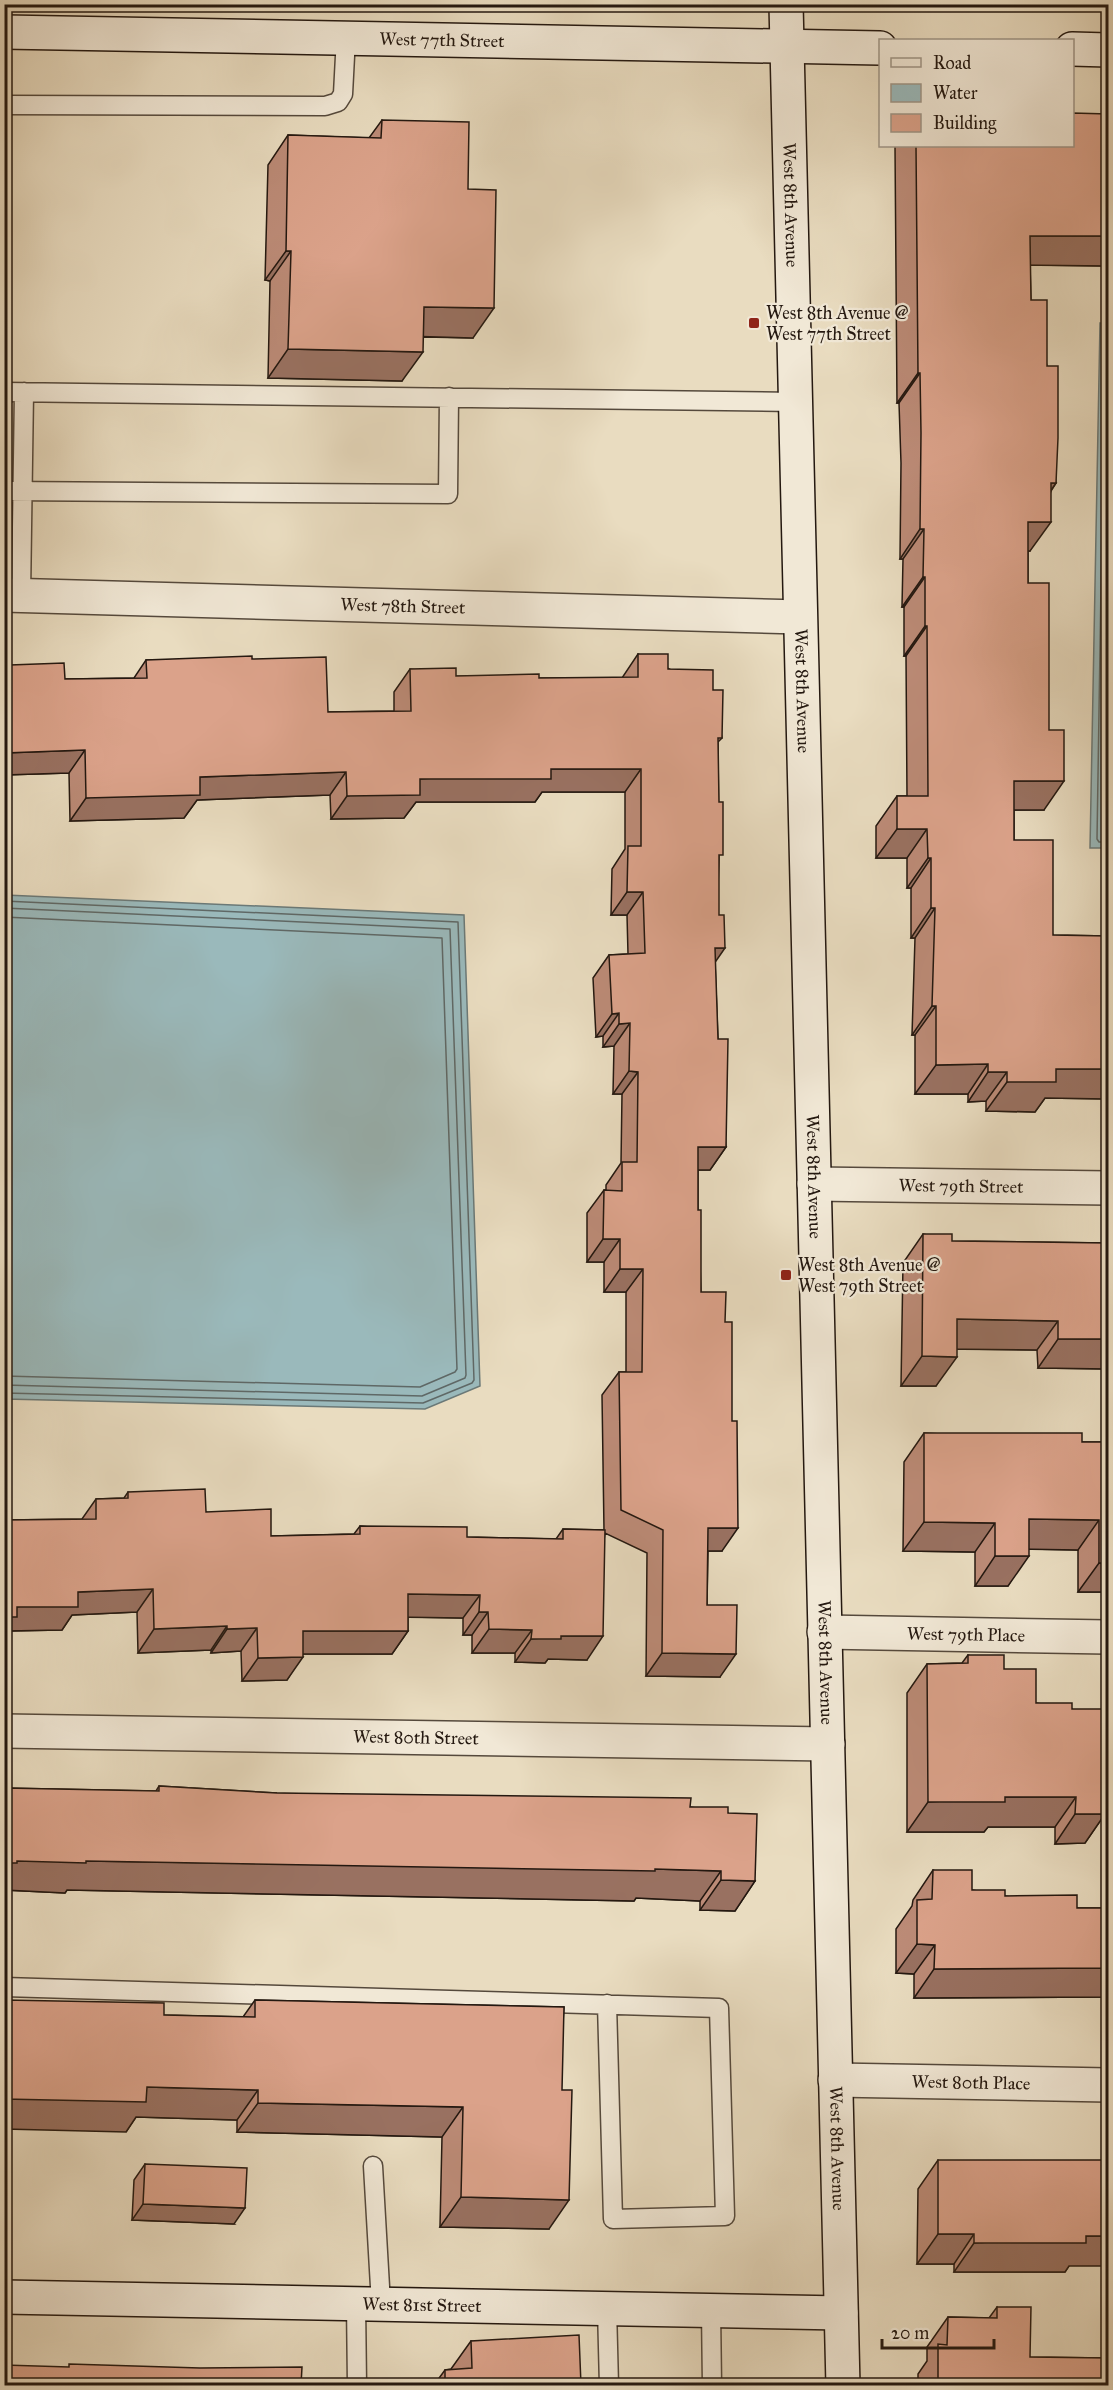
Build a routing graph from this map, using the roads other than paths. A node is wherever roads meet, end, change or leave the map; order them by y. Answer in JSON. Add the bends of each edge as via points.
{"nodes":[{"id":1,"x":786,"y":4,"type":"edge"},
{"id":2,"x":4,"y":32,"type":"edge"},
{"id":3,"x":346,"y":37,"type":"junction"},
{"id":4,"x":787,"y":48,"type":"junction"},
{"id":5,"x":879,"y":48,"type":"edge"},
{"id":6,"x":1074,"y":50,"type":"edge"},
{"id":7,"x":1108,"y":50,"type":"edge"},
{"id":8,"x":4,"y":105,"type":"edge"},
{"id":9,"x":4,"y":392,"type":"edge"},
{"id":10,"x":24,"y":392,"type":"junction"},
{"id":11,"x":449,"y":398,"type":"junction"},
{"id":12,"x":796,"y":402,"type":"junction"},
{"id":13,"x":14,"y":491,"type":"edge"},
{"id":14,"x":13,"y":595,"type":"edge"},
{"id":15,"x":800,"y":617,"type":"junction"},
{"id":16,"x":814,"y":1184,"type":"junction"},
{"id":17,"x":1108,"y":1188,"type":"edge"},
{"id":18,"x":824,"y":1632,"type":"junction"},
{"id":19,"x":1108,"y":1638,"type":"edge"},
{"id":20,"x":4,"y":1731,"type":"edge"},
{"id":21,"x":828,"y":1744,"type":"junction"},
{"id":22,"x":4,"y":1987,"type":"edge"},
{"id":23,"x":607,"y":2004,"type":"junction"},
{"id":24,"x":835,"y":2080,"type":"junction"},
{"id":25,"x":1108,"y":2085,"type":"edge"},
{"id":26,"x":374,"y":2166,"type":"dead end"},
{"id":27,"x":4,"y":2297,"type":"edge"},
{"id":28,"x":369,"y":2304,"type":"junction"},
{"id":29,"x":607,"y":2308,"type":"junction"},
{"id":30,"x":711,"y":2310,"type":"junction"},
{"id":31,"x":841,"y":2313,"type":"junction"},
{"id":32,"x":357,"y":2385,"type":"edge"},
{"id":33,"x":609,"y":2385,"type":"edge"},
{"id":34,"x":712,"y":2385,"type":"edge"},
{"id":35,"x":843,"y":2385,"type":"edge"}],
"edges":[{"from":1,"to":4,"type":"street","name":"West 8th Avenue"},
{"from":2,"to":3,"type":"street","name":"West 77th Street"},
{"from":3,"to":4,"type":"street","name":"West 77th Street"},
{"from":3,"to":8,"type":"lane","via":[[344,94],[338,102],[325,106]]},
{"from":4,"to":5,"type":"street","name":"West 77th Street"},
{"from":4,"to":12,"type":"street","name":"West 8th Avenue"},
{"from":6,"to":7,"type":"street"},
{"from":9,"to":10,"type":"lane"},
{"from":10,"to":11,"type":"lane"},
{"from":10,"to":13,"type":"lane"},
{"from":11,"to":12,"type":"lane"},
{"from":11,"to":13,"type":"lane","via":[[448,494]]},
{"from":12,"to":15,"type":"street","name":"West 8th Avenue"},
{"from":13,"to":14,"type":"lane"},
{"from":14,"to":15,"type":"street","name":"West 78th Street"},
{"from":15,"to":16,"type":"street","name":"West 8th Avenue"},
{"from":16,"to":17,"type":"street","name":"West 79th Street"},
{"from":16,"to":18,"type":"street","name":"West 8th Avenue"},
{"from":18,"to":19,"type":"street","name":"West 79th Place"},
{"from":18,"to":21,"type":"street","name":"West 8th Avenue"},
{"from":20,"to":21,"type":"street","name":"West 80th Street"},
{"from":21,"to":24,"type":"street","name":"West 8th Avenue"},
{"from":22,"to":23,"type":"lane"},
{"from":23,"to":23,"type":"lane","via":[[614,2219],[725,2216],[720,2008]]},
{"from":24,"to":25,"type":"street","name":"West 80th Place"},
{"from":24,"to":31,"type":"street","name":"West 8th Avenue"},
{"from":26,"to":28,"type":"lane"},
{"from":27,"to":28,"type":"street","name":"West 81st Street"},
{"from":28,"to":29,"type":"street","name":"West 81st Street"},
{"from":28,"to":32,"type":"lane"},
{"from":29,"to":30,"type":"street","name":"West 81st Street"},
{"from":29,"to":33,"type":"lane"},
{"from":30,"to":31,"type":"street","name":"West 81st Street"},
{"from":30,"to":34,"type":"lane"},
{"from":31,"to":35,"type":"street","name":"West 8th Avenue"}]}
